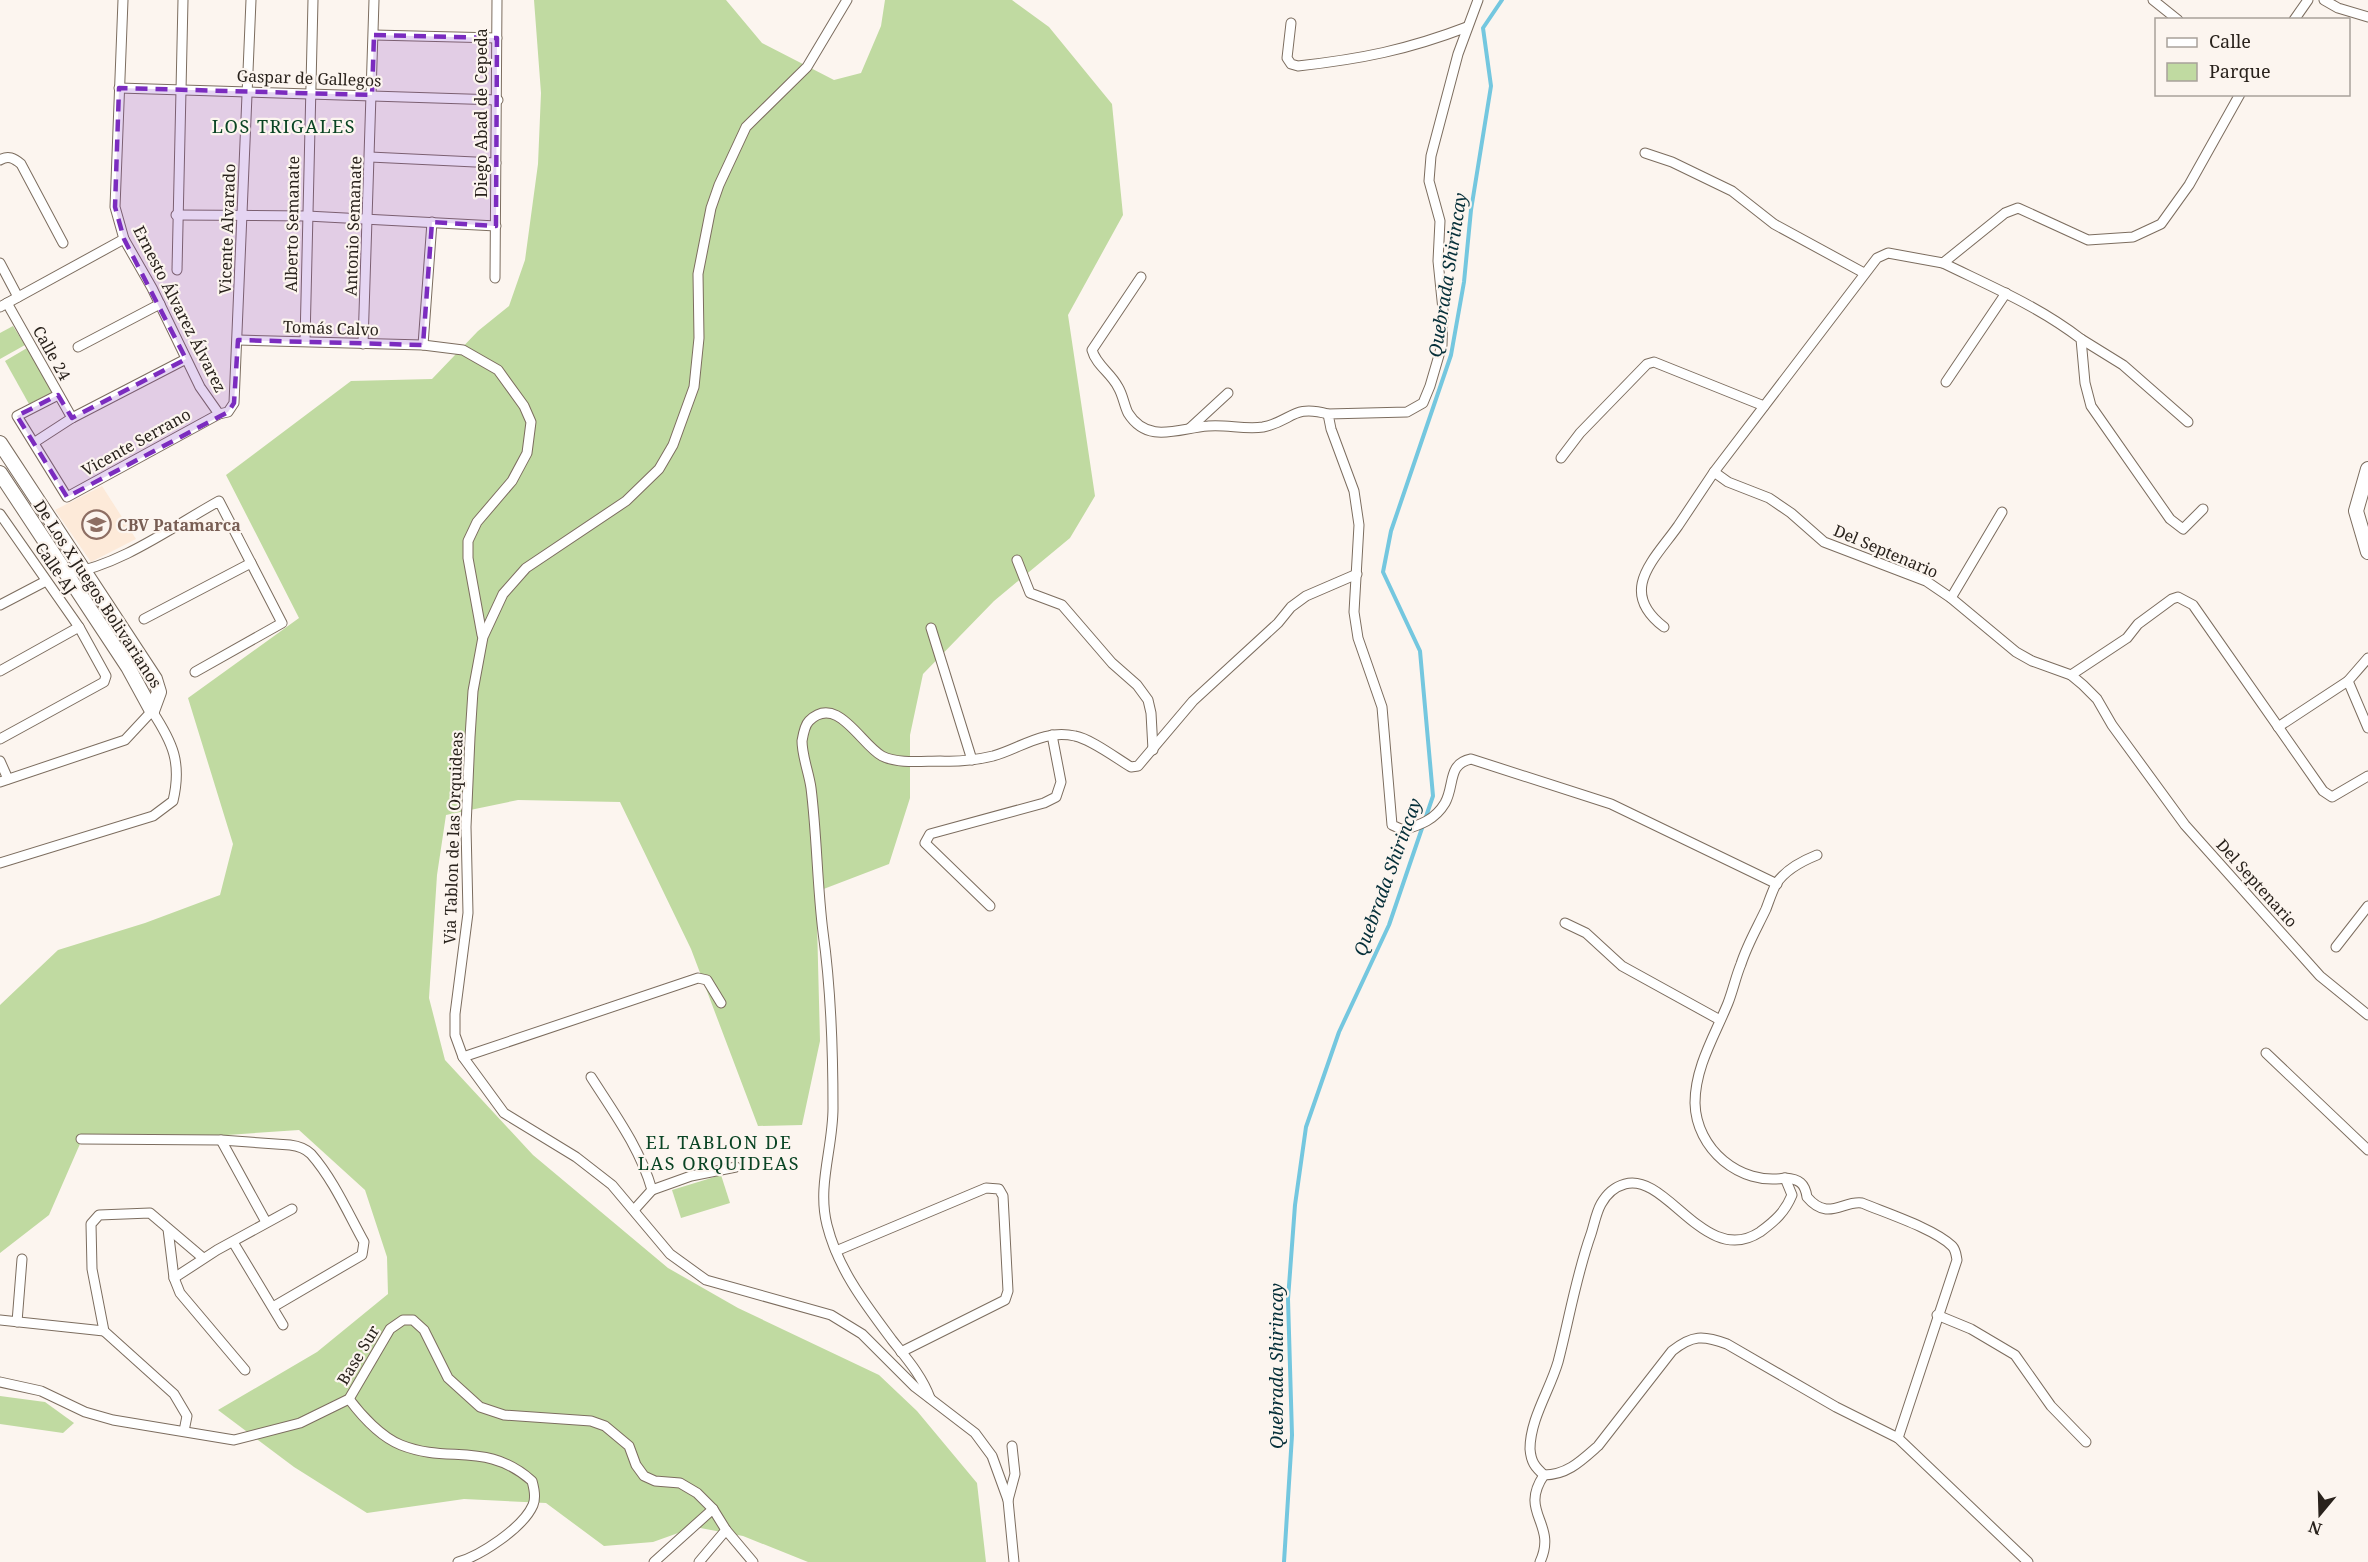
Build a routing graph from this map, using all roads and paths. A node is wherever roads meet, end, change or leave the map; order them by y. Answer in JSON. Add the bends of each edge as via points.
{"nodes":[{"id":1,"x":123,"y":0,"type":"edge"},
{"id":2,"x":183,"y":0,"type":"edge"},
{"id":3,"x":251,"y":0,"type":"edge"},
{"id":4,"x":313,"y":0,"type":"edge"},
{"id":5,"x":374,"y":0,"type":"edge"},
{"id":6,"x":497,"y":0,"type":"edge"},
{"id":7,"x":847,"y":0,"type":"edge"},
{"id":8,"x":1478,"y":0,"type":"edge"},
{"id":9,"x":2153,"y":0,"type":"edge"},
{"id":10,"x":2308,"y":0,"type":"edge"},
{"id":11,"x":2324,"y":0,"type":"edge"},
{"id":12,"x":2368,"y":17,"type":"edge"},
{"id":13,"x":2176,"y":18,"type":"edge"},
{"id":14,"x":2295,"y":18,"type":"edge"},
{"id":15,"x":1291,"y":23,"type":"dead end"},
{"id":16,"x":1467,"y":27,"type":"junction"},
{"id":17,"x":374,"y":35,"type":"junction"},
{"id":18,"x":497,"y":38,"type":"junction"},
{"id":19,"x":119,"y":88,"type":"junction"},
{"id":20,"x":180,"y":89,"type":"junction"},
{"id":21,"x":248,"y":92,"type":"junction"},
{"id":22,"x":309,"y":95,"type":"junction"},
{"id":23,"x":372,"y":95,"type":"junction"},
{"id":24,"x":2240,"y":96,"type":"edge"},
{"id":25,"x":498,"y":100,"type":"junction"},
{"id":26,"x":1645,"y":153,"type":"dead end"},
{"id":27,"x":370,"y":157,"type":"junction"},
{"id":28,"x":0,"y":160,"type":"edge"},
{"id":29,"x":496,"y":163,"type":"junction"},
{"id":30,"x":176,"y":215,"type":"junction"},
{"id":31,"x":243,"y":216,"type":"junction"},
{"id":32,"x":307,"y":216,"type":"junction"},
{"id":33,"x":369,"y":218,"type":"junction"},
{"id":34,"x":432,"y":222,"type":"junction"},
{"id":35,"x":495,"y":226,"type":"junction"},
{"id":36,"x":124,"y":239,"type":"junction"},
{"id":37,"x":63,"y":243,"type":"dead end"},
{"id":38,"x":0,"y":263,"type":"edge"},
{"id":39,"x":1943,"y":263,"type":"junction"},
{"id":40,"x":177,"y":270,"type":"dead end"},
{"id":41,"x":1864,"y":273,"type":"junction"},
{"id":42,"x":1141,"y":277,"type":"dead end"},
{"id":43,"x":495,"y":278,"type":"dead end"},
{"id":44,"x":2006,"y":293,"type":"junction"},
{"id":45,"x":18,"y":297,"type":"junction"},
{"id":46,"x":160,"y":304,"type":"junction"},
{"id":47,"x":4,"y":305,"type":"edge"},
{"id":48,"x":2081,"y":339,"type":"junction"},
{"id":49,"x":238,"y":340,"type":"junction"},
{"id":50,"x":304,"y":341,"type":"junction"},
{"id":51,"x":363,"y":344,"type":"junction"},
{"id":52,"x":423,"y":345,"type":"junction"},
{"id":53,"x":78,"y":347,"type":"dead end"},
{"id":54,"x":186,"y":359,"type":"junction"},
{"id":55,"x":1946,"y":382,"type":"dead end"},
{"id":56,"x":1228,"y":393,"type":"dead end"},
{"id":57,"x":58,"y":395,"type":"junction"},
{"id":58,"x":1764,"y":406,"type":"junction"},
{"id":59,"x":219,"y":414,"type":"junction"},
{"id":60,"x":1328,"y":414,"type":"junction"},
{"id":61,"x":72,"y":418,"type":"junction"},
{"id":62,"x":2188,"y":422,"type":"dead end"},
{"id":63,"x":1190,"y":428,"type":"junction"},
{"id":64,"x":35,"y":442,"type":"junction"},
{"id":65,"x":0,"y":443,"type":"edge"},
{"id":66,"x":1561,"y":458,"type":"dead end"},
{"id":67,"x":2368,"y":469,"type":"edge"},
{"id":68,"x":1714,"y":472,"type":"junction"},
{"id":69,"x":0,"y":473,"type":"edge"},
{"id":70,"x":2203,"y":509,"type":"dead end"},
{"id":71,"x":2002,"y":512,"type":"dead end"},
{"id":72,"x":1,"y":518,"type":"edge"},
{"id":73,"x":2368,"y":552,"type":"edge"},
{"id":74,"x":1017,"y":560,"type":"dead end"},
{"id":75,"x":251,"y":563,"type":"junction"},
{"id":76,"x":84,"y":572,"type":"junction"},
{"id":77,"x":67,"y":574,"type":"junction"},
{"id":78,"x":1357,"y":574,"type":"junction"},
{"id":79,"x":46,"y":581,"type":"junction"},
{"id":80,"x":1951,"y":598,"type":"junction"},
{"id":81,"x":0,"y":605,"type":"edge"},
{"id":82,"x":144,"y":619,"type":"dead end"},
{"id":83,"x":79,"y":627,"type":"junction"},
{"id":84,"x":1664,"y":627,"type":"dead end"},
{"id":85,"x":931,"y":628,"type":"dead end"},
{"id":86,"x":483,"y":638,"type":"junction"},
{"id":87,"x":2368,"y":658,"type":"edge"},
{"id":88,"x":0,"y":671,"type":"edge"},
{"id":89,"x":195,"y":672,"type":"dead end"},
{"id":90,"x":2071,"y":675,"type":"junction"},
{"id":91,"x":2348,"y":681,"type":"junction"},
{"id":92,"x":152,"y":711,"type":"junction"},
{"id":93,"x":2278,"y":727,"type":"junction"},
{"id":94,"x":2368,"y":728,"type":"edge"},
{"id":95,"x":1052,"y":735,"type":"junction"},
{"id":96,"x":0,"y":739,"type":"edge"},
{"id":97,"x":1153,"y":750,"type":"junction"},
{"id":98,"x":972,"y":760,"type":"junction"},
{"id":99,"x":0,"y":761,"type":"edge"},
{"id":100,"x":2368,"y":776,"type":"edge"},
{"id":101,"x":4,"y":780,"type":"edge"},
{"id":102,"x":1816,"y":855,"type":"dead end"},
{"id":103,"x":0,"y":863,"type":"edge"},
{"id":104,"x":1776,"y":884,"type":"junction"},
{"id":105,"x":990,"y":906,"type":"dead end"},
{"id":106,"x":2368,"y":906,"type":"edge"},
{"id":107,"x":1565,"y":923,"type":"dead end"},
{"id":108,"x":2336,"y":947,"type":"dead end"},
{"id":109,"x":721,"y":1003,"type":"dead end"},
{"id":110,"x":2368,"y":1015,"type":"edge"},
{"id":111,"x":1720,"y":1020,"type":"junction"},
{"id":112,"x":2266,"y":1053,"type":"dead end"},
{"id":113,"x":462,"y":1057,"type":"junction"},
{"id":114,"x":591,"y":1077,"type":"dead end"},
{"id":115,"x":81,"y":1139,"type":"dead end"},
{"id":116,"x":221,"y":1140,"type":"junction"},
{"id":117,"x":2368,"y":1150,"type":"edge"},
{"id":118,"x":736,"y":1167,"type":"dead end"},
{"id":119,"x":1785,"y":1178,"type":"junction"},
{"id":120,"x":652,"y":1190,"type":"junction"},
{"id":121,"x":292,"y":1209,"type":"dead end"},
{"id":122,"x":634,"y":1210,"type":"junction"},
{"id":123,"x":266,"y":1222,"type":"junction"},
{"id":124,"x":168,"y":1229,"type":"junction"},
{"id":125,"x":233,"y":1242,"type":"junction"},
{"id":126,"x":836,"y":1251,"type":"junction"},
{"id":127,"x":203,"y":1258,"type":"junction"},
{"id":128,"x":22,"y":1259,"type":"dead end"},
{"id":129,"x":174,"y":1278,"type":"junction"},
{"id":130,"x":273,"y":1307,"type":"junction"},
{"id":131,"x":1937,"y":1315,"type":"junction"},
{"id":132,"x":0,"y":1320,"type":"edge"},
{"id":133,"x":17,"y":1322,"type":"junction"},
{"id":134,"x":284,"y":1325,"type":"dead end"},
{"id":135,"x":104,"y":1331,"type":"junction"},
{"id":136,"x":901,"y":1352,"type":"junction"},
{"id":137,"x":245,"y":1370,"type":"dead end"},
{"id":138,"x":0,"y":1382,"type":"edge"},
{"id":139,"x":348,"y":1399,"type":"junction"},
{"id":140,"x":930,"y":1399,"type":"junction"},
{"id":141,"x":184,"y":1431,"type":"junction"},
{"id":142,"x":1898,"y":1438,"type":"junction"},
{"id":143,"x":2086,"y":1442,"type":"dead end"},
{"id":144,"x":1012,"y":1446,"type":"dead end"},
{"id":145,"x":1544,"y":1475,"type":"junction"},
{"id":146,"x":1008,"y":1500,"type":"junction"},
{"id":147,"x":713,"y":1509,"type":"junction"},
{"id":148,"x":726,"y":1530,"type":"junction"},
{"id":149,"x":475,"y":1560,"type":"edge"},
{"id":150,"x":458,"y":1562,"type":"edge"},
{"id":151,"x":654,"y":1562,"type":"edge"},
{"id":152,"x":699,"y":1562,"type":"edge"},
{"id":153,"x":752,"y":1562,"type":"edge"},
{"id":154,"x":1014,"y":1562,"type":"edge"},
{"id":155,"x":1540,"y":1562,"type":"edge"},
{"id":156,"x":2028,"y":1562,"type":"edge"}],
"edges":[{"from":1,"to":19,"type":"street","name":"Ernesto Álvarez Álvarez"},
{"from":2,"to":20,"type":"street"},
{"from":3,"to":21,"type":"street","name":"Vicente Alvarado"},
{"from":4,"to":22,"type":"street","name":"Alberto Semanate"},
{"from":5,"to":17,"type":"street","name":"Antonio Semanate"},
{"from":6,"to":18,"type":"street","name":"Diego Abad de Cepeda"},
{"from":7,"to":86,"type":"street","name":"Via Tablon de las Orquideas","via":[[807,67],[746,127],[719,185],[698,274],[699,338],[694,387],[673,445],[659,469],[626,501],[526,568],[503,594]]},
{"from":8,"to":16,"type":"street"},
{"from":9,"to":13,"type":"street"},
{"from":10,"to":14,"type":"street"},
{"from":11,"to":12,"type":"street","via":[[2338,9]]},
{"from":15,"to":16,"type":"street","via":[[1287,58],[1298,66],[1382,55]]},
{"from":16,"to":60,"type":"street","via":[[1431,156],[1430,181],[1440,221],[1438,261],[1443,310],[1442,345],[1430,386],[1423,403],[1407,412]]},
{"from":17,"to":18,"type":"street"},
{"from":17,"to":23,"type":"street","name":"Antonio Semanate"},
{"from":18,"to":25,"type":"street","name":"Diego Abad de Cepeda"},
{"from":19,"to":20,"type":"street","name":"Gaspar de Gallegos"},
{"from":19,"to":36,"type":"street","name":"Ernesto Álvarez Álvarez","via":[[115,207]]},
{"from":20,"to":21,"type":"street","name":"Gaspar de Gallegos"},
{"from":20,"to":30,"type":"street"},
{"from":21,"to":22,"type":"street","name":"Gaspar de Gallegos"},
{"from":21,"to":31,"type":"street","name":"Vicente Alvarado"},
{"from":22,"to":23,"type":"street","name":"Gaspar de Gallegos"},
{"from":22,"to":32,"type":"street","name":"Alberto Semanate"},
{"from":23,"to":25,"type":"street","name":"Gaspar de Gallegos"},
{"from":23,"to":27,"type":"street","name":"Antonio Semanate"},
{"from":24,"to":39,"type":"street","via":[[2189,185],[2161,224],[2133,237],[2088,240],[2018,208],[2005,213]]},
{"from":25,"to":29,"type":"street","name":"Diego Abad de Cepeda"},
{"from":26,"to":41,"type":"street","via":[[1732,191],[1774,224]]},
{"from":27,"to":29,"type":"street"},
{"from":27,"to":33,"type":"street","name":"Antonio Semanate"},
{"from":28,"to":37,"type":"street","via":[[14,158],[21,164]]},
{"from":29,"to":35,"type":"street","name":"Diego Abad de Cepeda"},
{"from":30,"to":31,"type":"street"},
{"from":30,"to":40,"type":"street"},
{"from":31,"to":32,"type":"street"},
{"from":31,"to":49,"type":"street","name":"Vicente Alvarado"},
{"from":32,"to":33,"type":"street"},
{"from":32,"to":50,"type":"street","name":"Alberto Semanate"},
{"from":33,"to":34,"type":"street"},
{"from":33,"to":51,"type":"street","name":"Antonio Semanate"},
{"from":34,"to":35,"type":"street"},
{"from":34,"to":52,"type":"street"},
{"from":35,"to":43,"type":"street","name":"Diego Abad de Cepeda"},
{"from":36,"to":45,"type":"street"},
{"from":36,"to":46,"type":"street","name":"Ernesto Álvarez Álvarez"},
{"from":38,"to":45,"type":"street"},
{"from":39,"to":41,"type":"street","via":[[1888,253],[1877,258]]},
{"from":39,"to":44,"type":"street"},
{"from":41,"to":58,"type":"street"},
{"from":42,"to":63,"type":"street","via":[[1097,339],[1092,350],[1094,357],[1118,385],[1129,414],[1143,428],[1160,434]]},
{"from":44,"to":48,"type":"street","via":[[2057,320]]},
{"from":44,"to":55,"type":"street"},
{"from":45,"to":47,"type":"street"},
{"from":46,"to":53,"type":"street"},
{"from":46,"to":54,"type":"street","name":"Ernesto Álvarez Álvarez"},
{"from":47,"to":57,"type":"street","name":"Calle 24"},
{"from":48,"to":62,"type":"street","via":[[2123,365]]},
{"from":48,"to":70,"type":"street","via":[[2091,406],[2170,519],[2182,529]]},
{"from":49,"to":50,"type":"street","name":"Tomás Calvo"},
{"from":49,"to":59,"type":"street","name":"Vicente Alvarado","via":[[234,403],[228,412]]},
{"from":50,"to":51,"type":"street","name":"Tomás Calvo"},
{"from":51,"to":52,"type":"street","name":"Tomás Calvo"},
{"from":52,"to":86,"type":"street","name":"Tomás Calvo","via":[[463,350],[498,370],[531,422],[526,453],[517,472],[477,522],[468,541]]},
{"from":54,"to":59,"type":"street","name":"Ernesto Álvarez Álvarez"},
{"from":54,"to":61,"type":"street"},
{"from":56,"to":63,"type":"street"},
{"from":57,"to":61,"type":"street","name":"Calle 24"},
{"from":57,"to":64,"type":"street","via":[[17,416]]},
{"from":58,"to":66,"type":"street","via":[[1654,362],[1647,364],[1603,409]]},
{"from":58,"to":68,"type":"street"},
{"from":59,"to":64,"type":"street","name":"Vicente Serrano","via":[[67,497]]},
{"from":60,"to":63,"type":"street","via":[[1301,410],[1264,427]]},
{"from":60,"to":78,"type":"street","via":[[1354,491],[1359,525]]},
{"from":61,"to":64,"type":"street"},
{"from":65,"to":76,"type":"street","name":"De Los X Juegos Bolivarianos"},
{"from":67,"to":73,"type":"street","via":[[2356,511]]},
{"from":68,"to":80,"type":"street","name":"Del Septenario","via":[[1728,482],[1769,498],[1824,542],[1926,581]]},
{"from":68,"to":84,"type":"street","via":[[1647,566],[1641,590],[1643,604]]},
{"from":69,"to":77,"type":"street","name":"De Los X Juegos Bolivarianos"},
{"from":71,"to":80,"type":"street"},
{"from":72,"to":79,"type":"street","name":"Calle AJ"},
{"from":74,"to":97,"type":"street","via":[[1030,593],[1067,610],[1148,700]]},
{"from":75,"to":76,"type":"street","via":[[219,501],[120,557]]},
{"from":75,"to":82,"type":"street"},
{"from":75,"to":89,"type":"street","via":[[282,623]]},
{"from":76,"to":77,"type":"street"},
{"from":76,"to":92,"type":"street","name":"De Los X Juegos Bolivarianos","via":[[155,680],[159,692]]},
{"from":77,"to":92,"type":"street","name":"De Los X Juegos Bolivarianos"},
{"from":78,"to":97,"type":"street","via":[[1306,596],[1291,607],[1193,701]]},
{"from":78,"to":104,"type":"street","via":[[1354,612],[1382,707],[1392,825],[1403,830],[1425,823],[1445,802],[1453,770],[1461,761],[1471,759],[1611,804]]},
{"from":79,"to":81,"type":"street"},
{"from":79,"to":83,"type":"street","name":"Calle AJ"},
{"from":80,"to":90,"type":"street","name":"Del Septenario","via":[[2016,652]]},
{"from":83,"to":88,"type":"street"},
{"from":83,"to":96,"type":"street","name":"Calle AJ","via":[[105,670],[104,682]]},
{"from":85,"to":98,"type":"street"},
{"from":86,"to":113,"type":"street","name":"Via Tablon de las Orquideas","via":[[473,691],[466,827],[468,913],[455,1014],[455,1035]]},
{"from":87,"to":91,"type":"street"},
{"from":90,"to":93,"type":"street","via":[[2127,638],[2138,624],[2178,597],[2193,605]]},
{"from":90,"to":110,"type":"street","name":"Del Septenario","via":[[2097,699],[2112,726],[2186,825],[2320,976]]},
{"from":91,"to":93,"type":"street"},
{"from":91,"to":94,"type":"street"},
{"from":92,"to":101,"type":"street","via":[[125,740]]},
{"from":92,"to":103,"type":"street","via":[[177,760],[178,782],[173,801],[153,816]]},
{"from":93,"to":100,"type":"street","via":[[2323,791],[2332,797]]},
{"from":95,"to":97,"type":"street","via":[[1076,736],[1131,767],[1138,766]]},
{"from":95,"to":98,"type":"street"},
{"from":95,"to":105,"type":"street","via":[[1061,782],[1056,797],[1044,804],[926,838],[925,843]]},
{"from":98,"to":126,"type":"street","via":[[896,760],[883,756],[844,718],[833,714],[809,720],[804,729],[802,742],[811,787],[818,895],[827,959],[833,1109],[822,1205]]},
{"from":99,"to":101,"type":"street"},
{"from":102,"to":104,"type":"street","via":[[1788,871]]},
{"from":104,"to":111,"type":"street"},
{"from":106,"to":108,"type":"street"},
{"from":107,"to":111,"type":"street","via":[[1586,933],[1622,966]]},
{"from":109,"to":113,"type":"street","via":[[708,980],[698,978]]},
{"from":111,"to":119,"type":"street","via":[[1702,1062],[1695,1103],[1703,1134],[1723,1162],[1748,1175]]},
{"from":112,"to":117,"type":"street"},
{"from":113,"to":122,"type":"street","name":"Via Tablon de las Orquideas","via":[[504,1113],[576,1157],[612,1185]]},
{"from":114,"to":120,"type":"street","via":[[627,1132]]},
{"from":115,"to":116,"type":"street"},
{"from":116,"to":123,"type":"street"},
{"from":116,"to":130,"type":"street","via":[[301,1147],[316,1163],[364,1242],[362,1255]]},
{"from":118,"to":120,"type":"street","via":[[691,1176]]},
{"from":119,"to":131,"type":"street","via":[[1801,1182],[1808,1197],[1821,1207],[1834,1210],[1862,1203],[1952,1246],[1957,1260]]},
{"from":119,"to":145,"type":"street","via":[[1792,1195],[1785,1211],[1749,1239],[1737,1242],[1687,1219],[1658,1192],[1642,1185],[1626,1183],[1611,1191],[1600,1206],[1583,1256],[1558,1360],[1535,1425],[1530,1448],[1532,1464]]},
{"from":120,"to":122,"type":"street"},
{"from":121,"to":123,"type":"street"},
{"from":122,"to":140,"type":"street","name":"Via Tablon de las Orquideas","via":[[670,1254],[706,1280],[831,1316],[862,1334]]},
{"from":123,"to":125,"type":"street"},
{"from":124,"to":127,"type":"street"},
{"from":124,"to":129,"type":"street"},
{"from":124,"to":135,"type":"street","via":[[150,1213],[93,1218],[92,1269]]},
{"from":125,"to":127,"type":"street"},
{"from":125,"to":130,"type":"street"},
{"from":126,"to":136,"type":"street","via":[[849,1280]]},
{"from":126,"to":136,"type":"street","via":[[987,1188],[999,1189],[1003,1196],[1008,1291],[1005,1300]]},
{"from":127,"to":129,"type":"street"},
{"from":128,"to":133,"type":"street"},
{"from":129,"to":137,"type":"street","via":[[180,1293]]},
{"from":130,"to":134,"type":"street"},
{"from":131,"to":142,"type":"street"},
{"from":131,"to":143,"type":"street","via":[[1981,1334],[2015,1355],[2051,1406]]},
{"from":132,"to":133,"type":"street"},
{"from":133,"to":135,"type":"street"},
{"from":135,"to":141,"type":"street","via":[[174,1394],[187,1416]]},
{"from":136,"to":140,"type":"street","via":[[925,1384]]},
{"from":138,"to":141,"type":"street","name":"Base Sur","via":[[41,1391],[85,1412],[113,1420]]},
{"from":139,"to":141,"type":"street","name":"Base Sur","via":[[300,1423],[234,1440]]},
{"from":139,"to":147,"type":"street","name":"Base Sur","via":[[390,1329],[403,1320],[413,1320],[424,1330],[448,1378],[480,1407],[504,1415],[591,1421],[605,1426],[629,1446],[644,1476],[680,1483]]},
{"from":139,"to":149,"type":"street","via":[[400,1445],[505,1461],[532,1481],[533,1505],[517,1526]]},
{"from":140,"to":146,"type":"street","name":"Via Tablon de las Orquideas","via":[[975,1433],[992,1456]]},
{"from":142,"to":145,"type":"street","via":[[1727,1344],[1709,1337],[1687,1339],[1672,1351],[1598,1446],[1561,1475]]},
{"from":142,"to":156,"type":"street"},
{"from":144,"to":146,"type":"street","via":[[1015,1474]]},
{"from":145,"to":155,"type":"street","via":[[1535,1488],[1533,1503],[1547,1539]]},
{"from":146,"to":154,"type":"street","name":"Via Tablon de las Orquideas"},
{"from":147,"to":148,"type":"street","name":"Base Sur"},
{"from":147,"to":151,"type":"street"},
{"from":148,"to":152,"type":"street"},
{"from":148,"to":153,"type":"street","name":"Base Sur"},
{"from":149,"to":150,"type":"street"}]}
